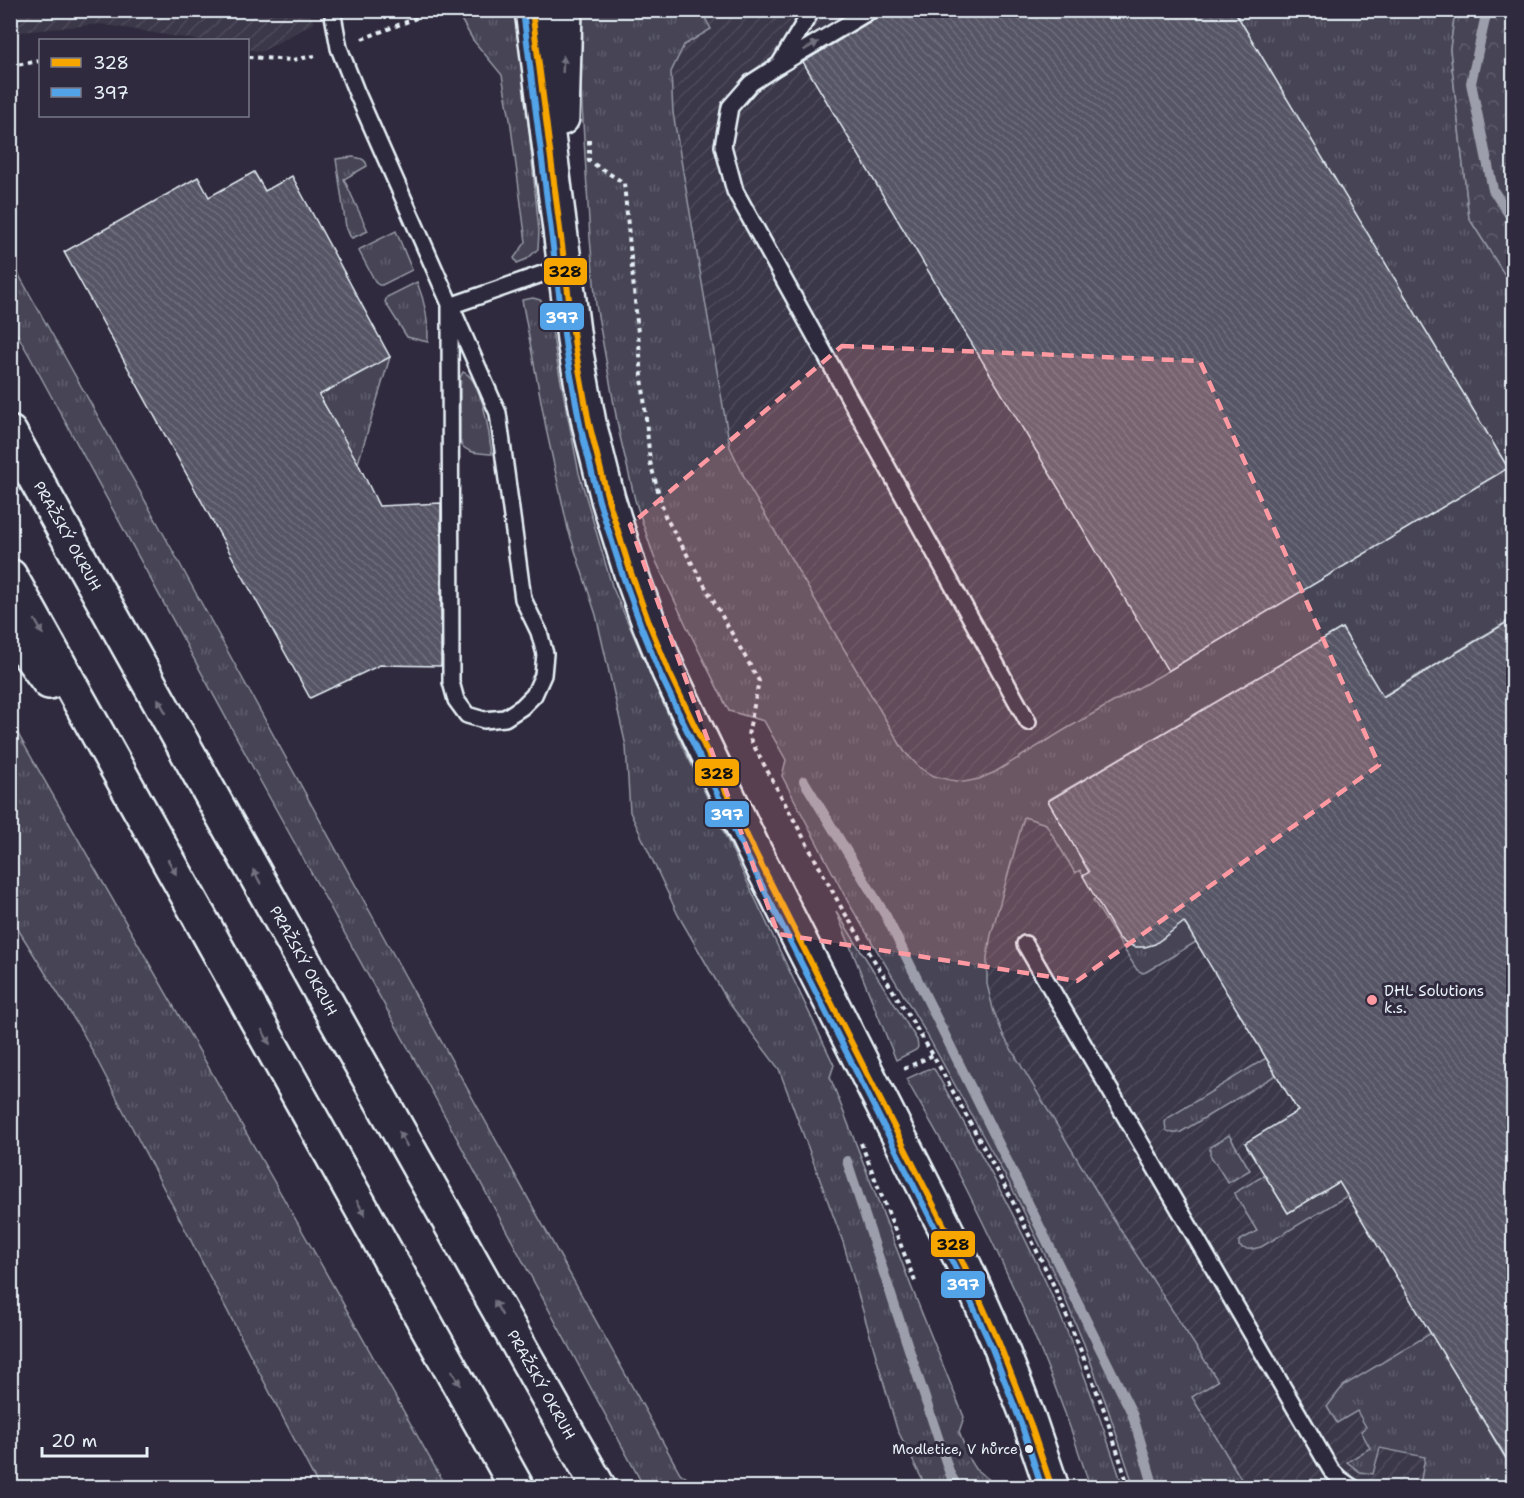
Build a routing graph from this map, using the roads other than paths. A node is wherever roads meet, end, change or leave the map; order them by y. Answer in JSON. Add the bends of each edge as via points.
{"nodes":[{"id":1,"x":332,"y":10,"type":"edge"},
{"id":2,"x":532,"y":10,"type":"edge"},
{"id":3,"x":565,"y":10,"type":"edge"},
{"id":4,"x":812,"y":10,"type":"edge"},
{"id":5,"x":871,"y":10,"type":"edge"},
{"id":6,"x":779,"y":65,"type":"junction"},
{"id":7,"x":564,"y":270,"type":"junction"},
{"id":8,"x":450,"y":306,"type":"junction"},
{"id":9,"x":10,"y":433,"type":"edge"},
{"id":10,"x":10,"y":576,"type":"edge"},
{"id":11,"x":10,"y":629,"type":"edge"},
{"id":12,"x":1028,"y":722,"type":"dead end"},
{"id":13,"x":143,"y":816,"type":"junction"},
{"id":14,"x":1025,"y":944,"type":"dead end"},
{"id":15,"x":517,"y":1488,"type":"edge"},
{"id":16,"x":599,"y":1488,"type":"edge"},
{"id":17,"x":1052,"y":1488,"type":"edge"},
{"id":18,"x":1353,"y":1488,"type":"edge"}],
"edges":[{"from":1,"to":8,"type":"lane","via":[[339,48],[356,92]]},
{"from":2,"to":7,"type":"main road"},
{"from":7,"to":3,"type":"main road","one_way":true},
{"from":4,"to":6,"type":"lane"},
{"from":6,"to":5,"type":"lane","one_way":true},
{"from":6,"to":12,"type":"lane","via":[[751,83],[730,107],[723,146],[735,191]]},
{"from":7,"to":8,"type":"lane"},
{"from":7,"to":17,"type":"main road","via":[[589,423],[608,499],[649,623],[752,846],[965,1268],[1003,1354]]},
{"from":8,"to":8,"type":"lane","via":[[498,413],[523,599],[540,632],[545,654],[543,675],[534,695],[505,718],[484,720],[467,715],[456,700],[451,682]]},
{"from":16,"to":9,"type":"main road","name":"PRAŽSKÝ OKRUH","one_way":true},
{"from":10,"to":13,"type":"main road","one_way":true},
{"from":11,"to":13,"type":"main road"},
{"from":13,"to":15,"type":"main road","one_way":true},
{"from":14,"to":18,"type":"lane","via":[[1331,1470]]}]}
